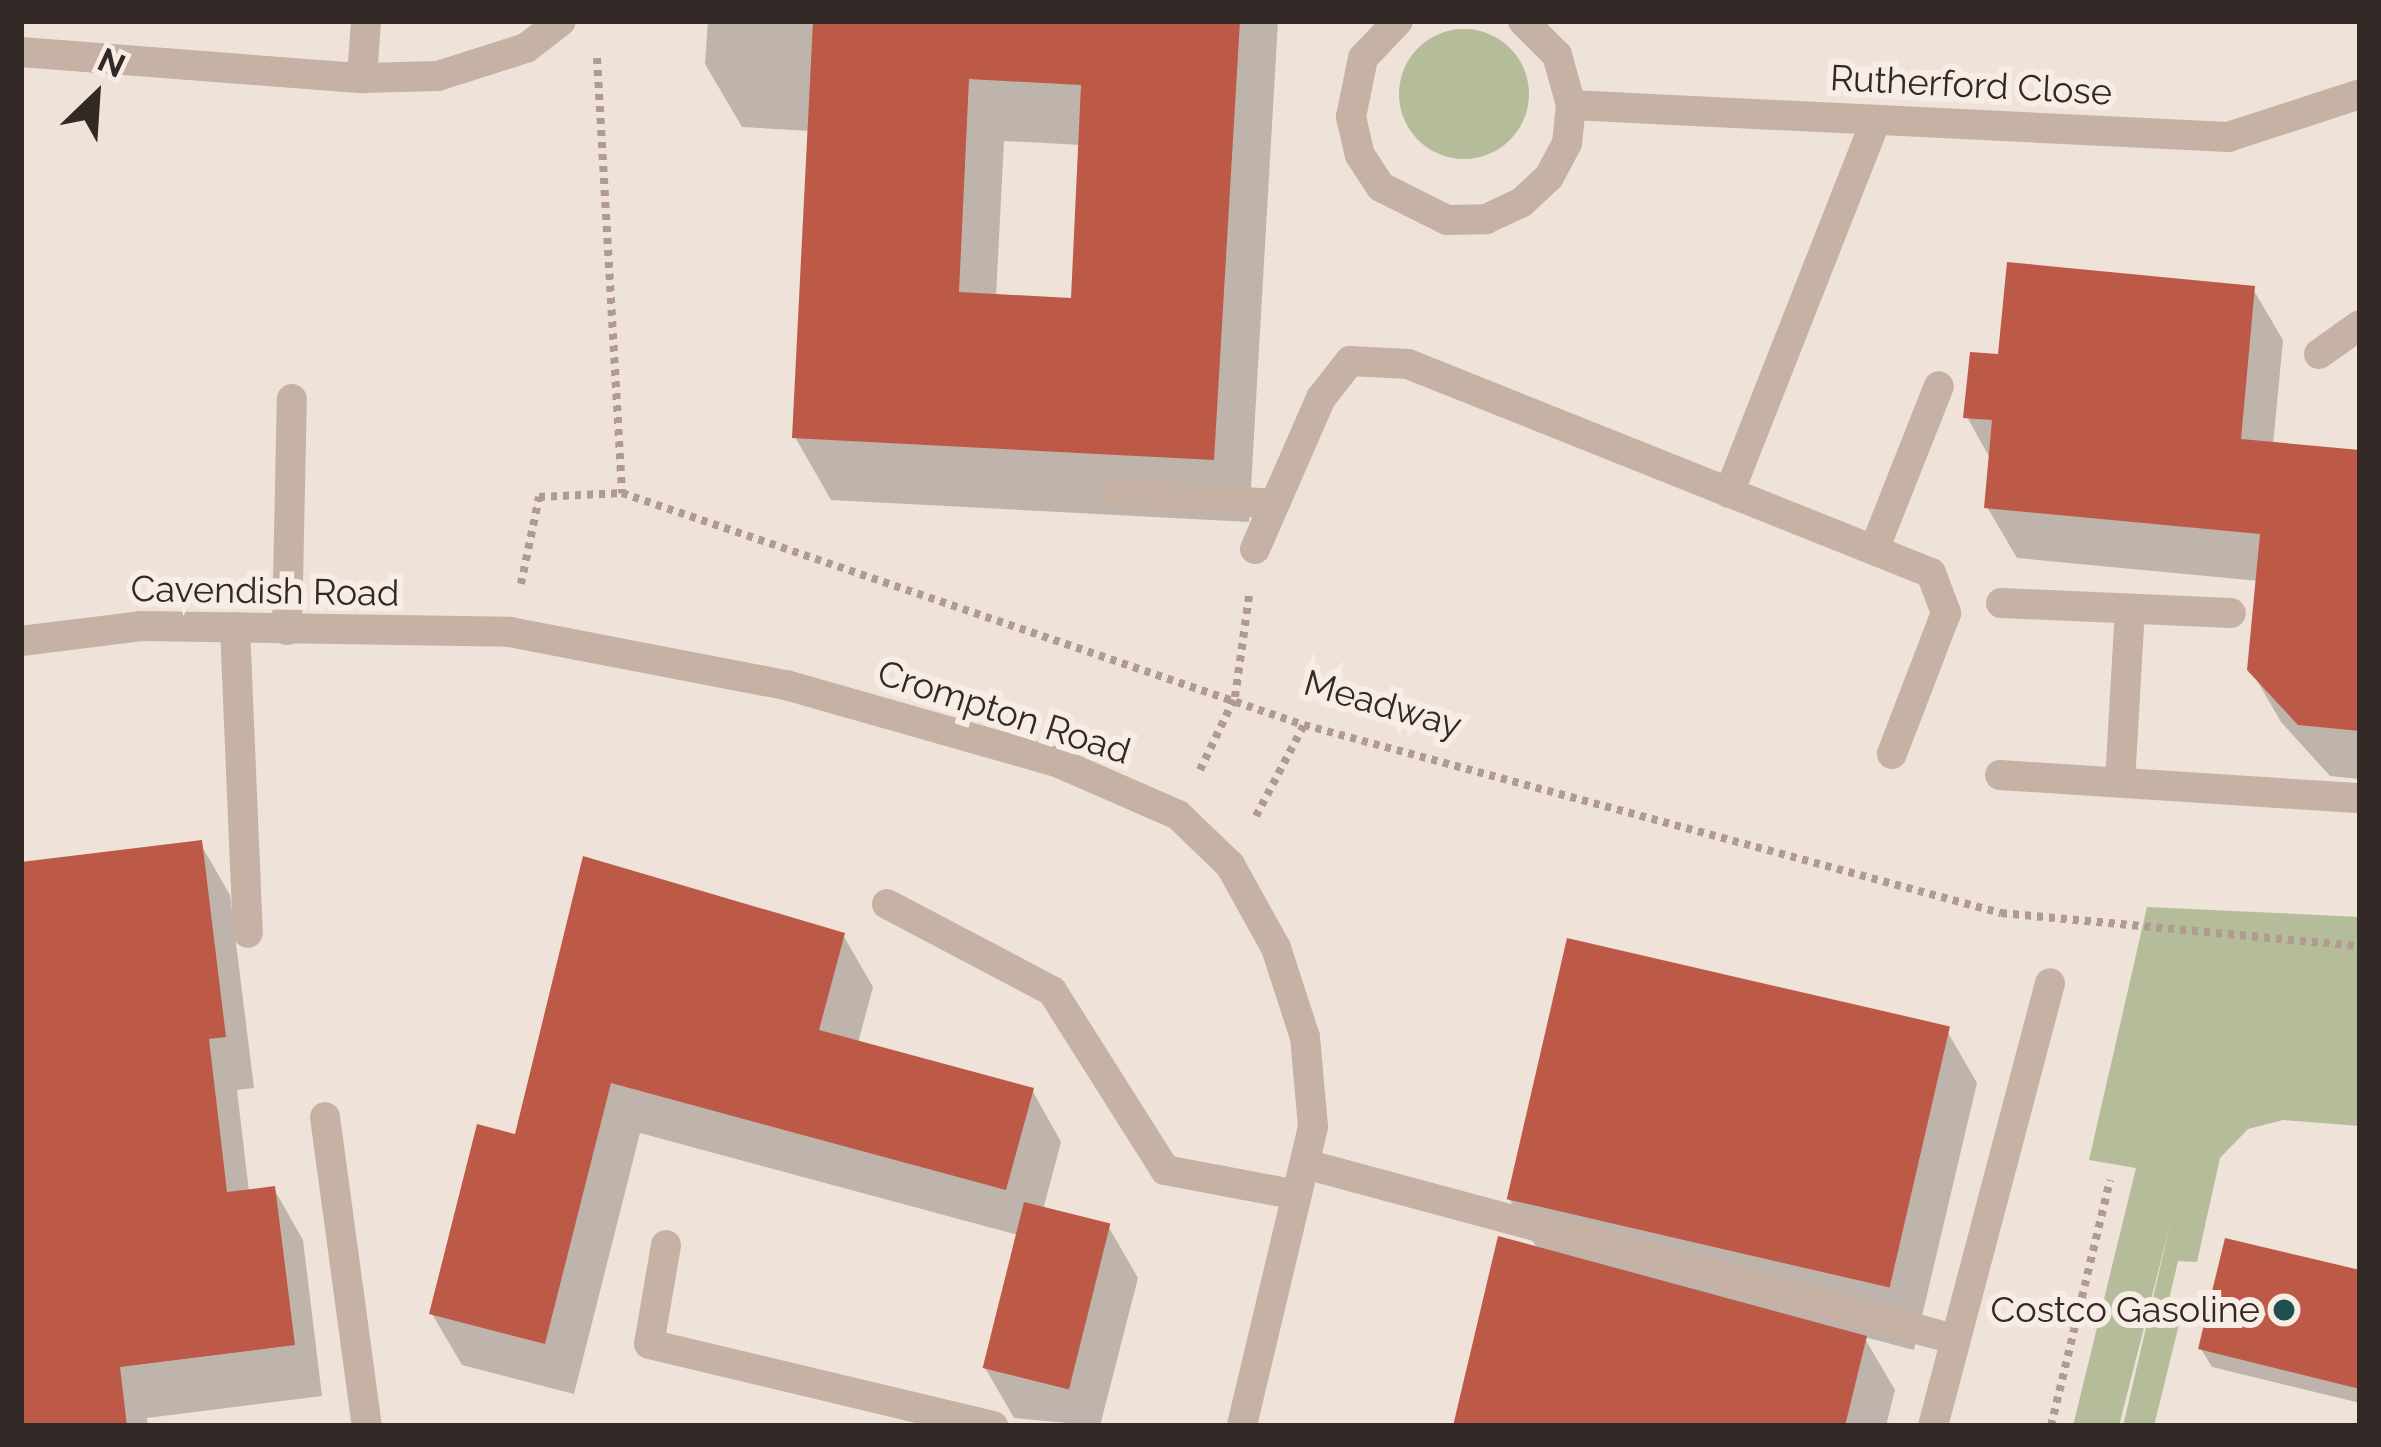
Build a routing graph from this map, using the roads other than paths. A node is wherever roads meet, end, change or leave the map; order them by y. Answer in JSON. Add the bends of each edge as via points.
{"nodes":[{"id":1,"x":366,"y":21,"type":"edge"},
{"id":2,"x":561,"y":21,"type":"edge"},
{"id":3,"x":1523,"y":21,"type":"edge"},
{"id":4,"x":1388,"y":24,"type":"edge"},
{"id":5,"x":21,"y":52,"type":"edge"},
{"id":6,"x":362,"y":78,"type":"junction"},
{"id":7,"x":2360,"y":94,"type":"edge"},
{"id":8,"x":1571,"y":105,"type":"junction"},
{"id":9,"x":1876,"y":119,"type":"junction"},
{"id":10,"x":2360,"y":325,"type":"edge"},
{"id":11,"x":2319,"y":354,"type":"dead end"},
{"id":12,"x":1939,"y":386,"type":"dead end"},
{"id":13,"x":292,"y":399,"type":"dead end"},
{"id":14,"x":1115,"y":493,"type":"dead end"},
{"id":15,"x":1729,"y":493,"type":"junction"},
{"id":16,"x":1275,"y":504,"type":"junction"},
{"id":17,"x":1255,"y":550,"type":"road end"},
{"id":18,"x":1874,"y":550,"type":"junction"},
{"id":19,"x":2001,"y":603,"type":"dead end"},
{"id":20,"x":2130,"y":609,"type":"junction"},
{"id":21,"x":2230,"y":614,"type":"dead end"},
{"id":22,"x":235,"y":627,"type":"junction"},
{"id":23,"x":287,"y":630,"type":"junction"},
{"id":24,"x":510,"y":632,"type":"joint"},
{"id":25,"x":21,"y":641,"type":"edge"},
{"id":26,"x":1892,"y":754,"type":"dead end"},
{"id":27,"x":2000,"y":775,"type":"dead end"},
{"id":28,"x":2120,"y":782,"type":"junction"},
{"id":29,"x":2360,"y":798,"type":"edge"},
{"id":30,"x":886,"y":904,"type":"dead end"},
{"id":31,"x":248,"y":932,"type":"dead end"},
{"id":32,"x":2050,"y":983,"type":"dead end"},
{"id":33,"x":325,"y":1117,"type":"dead end"},
{"id":34,"x":1305,"y":1164,"type":"junction"},
{"id":35,"x":1297,"y":1195,"type":"junction"},
{"id":36,"x":666,"y":1245,"type":"dead end"},
{"id":37,"x":1954,"y":1339,"type":"junction"},
{"id":38,"x":367,"y":1426,"type":"edge"},
{"id":39,"x":993,"y":1426,"type":"edge"},
{"id":40,"x":1242,"y":1426,"type":"edge"},
{"id":41,"x":1933,"y":1426,"type":"edge"}],
"edges":[{"from":1,"to":6,"type":"street"},
{"from":2,"to":6,"type":"street","via":[[526,48],[437,76]]},
{"from":3,"to":8,"type":"street","via":[[1557,55]]},
{"from":4,"to":8,"type":"street","via":[[1363,58],[1351,117],[1360,155],[1381,187],[1412,209],[1466,220],[1521,203],[1549,177],[1567,143]]},
{"from":5,"to":6,"type":"street"},
{"from":7,"to":9,"type":"street","name":"Rutherford Close","via":[[2228,137]]},
{"from":8,"to":9,"type":"street","name":"Rutherford Close"},
{"from":9,"to":15,"type":"street"},
{"from":10,"to":11,"type":"street"},
{"from":12,"to":18,"type":"street"},
{"from":13,"to":23,"type":"street"},
{"from":14,"to":16,"type":"street"},
{"from":15,"to":16,"type":"street","via":[[1408,364],[1350,361],[1321,398]]},
{"from":15,"to":18,"type":"street"},
{"from":16,"to":17,"type":"street"},
{"from":18,"to":26,"type":"street","via":[[1931,573],[1946,613]]},
{"from":19,"to":20,"type":"street"},
{"from":20,"to":21,"type":"street"},
{"from":20,"to":28,"type":"street"},
{"from":22,"to":23,"type":"street","name":"Cavendish Road"},
{"from":22,"to":25,"type":"street","name":"Cavendish Road","via":[[141,626]]},
{"from":22,"to":31,"type":"street"},
{"from":23,"to":24,"type":"street","name":"Cavendish Road"},
{"from":24,"to":34,"type":"street","name":"Crompton Road","via":[[786,685],[1059,763],[1178,814],[1230,865],[1276,949],[1305,1037],[1313,1127]]},
{"from":27,"to":28,"type":"street"},
{"from":28,"to":29,"type":"street"},
{"from":30,"to":35,"type":"street","via":[[1052,991],[1165,1170]]},
{"from":32,"to":37,"type":"street"},
{"from":33,"to":38,"type":"street"},
{"from":34,"to":35,"type":"street","name":"Crompton Road"},
{"from":34,"to":37,"type":"street"},
{"from":35,"to":40,"type":"street","name":"Crompton Road"},
{"from":36,"to":39,"type":"street","via":[[650,1344]]},
{"from":37,"to":41,"type":"street"}]}
